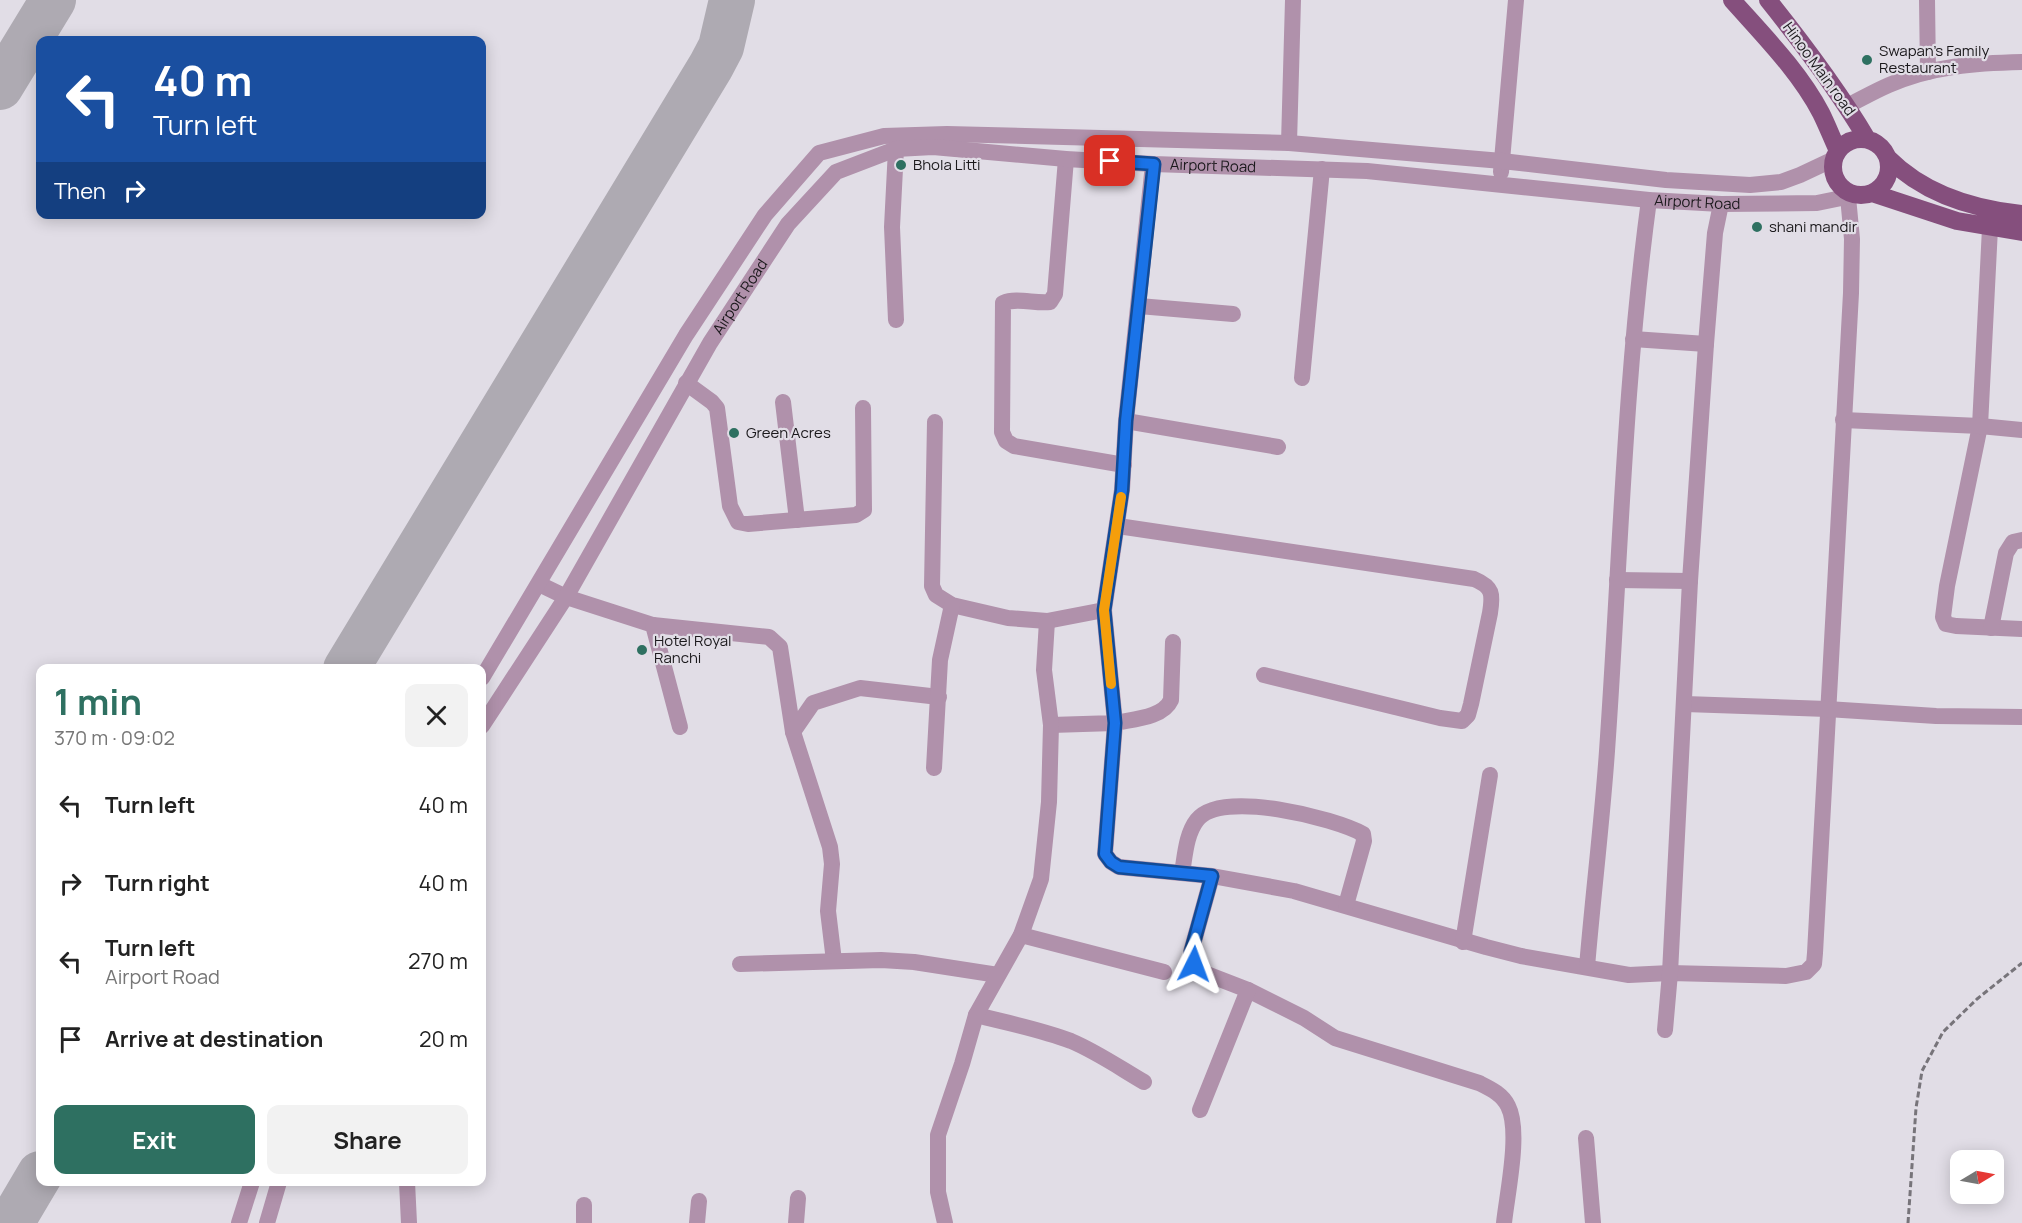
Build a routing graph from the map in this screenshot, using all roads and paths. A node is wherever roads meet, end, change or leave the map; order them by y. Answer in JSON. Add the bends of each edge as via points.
{"nodes":[{"id":1,"x":1293,"y":0,"type":"edge"},
{"id":2,"x":1516,"y":0,"type":"edge"},
{"id":3,"x":1732,"y":0,"type":"edge"},
{"id":4,"x":1768,"y":0,"type":"edge"},
{"id":5,"x":1927,"y":0,"type":"edge"},
{"id":6,"x":2022,"y":62,"type":"edge"},
{"id":7,"x":1928,"y":72,"type":"junction"},
{"id":8,"x":1847,"y":106,"type":"junction"},
{"id":9,"x":1867,"y":140,"type":"junction"},
{"id":10,"x":1288,"y":143,"type":"junction"},
{"id":11,"x":896,"y":149,"type":"junction"},
{"id":12,"x":1836,"y":155,"type":"junction"},
{"id":13,"x":1888,"y":158,"type":"junction"},
{"id":14,"x":1066,"y":159,"type":"junction"},
{"id":15,"x":1502,"y":161,"type":"junction"},
{"id":16,"x":1154,"y":164,"type":"junction"},
{"id":17,"x":1322,"y":169,"type":"junction"},
{"id":18,"x":1499,"y":184,"type":"junction"},
{"id":19,"x":1859,"y":195,"type":"junction"},
{"id":20,"x":1649,"y":200,"type":"junction"},
{"id":21,"x":1720,"y":204,"type":"junction"},
{"id":22,"x":2022,"y":214,"type":"edge"},
{"id":23,"x":1990,"y":228,"type":"junction"},
{"id":24,"x":2022,"y":232,"type":"edge"},
{"id":25,"x":1139,"y":306,"type":"junction"},
{"id":26,"x":1233,"y":314,"type":"dead end"},
{"id":27,"x":896,"y":320,"type":"dead end"},
{"id":28,"x":1633,"y":339,"type":"junction"},
{"id":29,"x":1706,"y":344,"type":"junction"},
{"id":30,"x":1302,"y":378,"type":"dead end"},
{"id":31,"x":686,"y":383,"type":"junction"},
{"id":32,"x":783,"y":402,"type":"dead end"},
{"id":33,"x":863,"y":408,"type":"dead end"},
{"id":34,"x":1843,"y":420,"type":"junction"},
{"id":35,"x":1126,"y":421,"type":"junction"},
{"id":36,"x":935,"y":422,"type":"dead end"},
{"id":37,"x":1980,"y":426,"type":"junction"},
{"id":38,"x":2022,"y":430,"type":"edge"},
{"id":39,"x":1278,"y":447,"type":"dead end"},
{"id":40,"x":1124,"y":465,"type":"junction"},
{"id":41,"x":797,"y":520,"type":"junction"},
{"id":42,"x":1118,"y":526,"type":"junction"},
{"id":43,"x":2022,"y":540,"type":"edge"},
{"id":44,"x":1617,"y":580,"type":"junction"},
{"id":45,"x":1690,"y":581,"type":"junction"},
{"id":46,"x":539,"y":584,"type":"junction"},
{"id":47,"x":566,"y":597,"type":"junction"},
{"id":48,"x":952,"y":605,"type":"junction"},
{"id":49,"x":1104,"y":610,"type":"junction"},
{"id":50,"x":1047,"y":621,"type":"junction"},
{"id":51,"x":653,"y":625,"type":"junction"},
{"id":52,"x":1991,"y":628,"type":"junction"},
{"id":53,"x":2022,"y":629,"type":"edge"},
{"id":54,"x":1173,"y":642,"type":"dead end"},
{"id":55,"x":486,"y":671,"type":"edge"},
{"id":56,"x":1264,"y":675,"type":"dead end"},
{"id":57,"x":939,"y":697,"type":"junction"},
{"id":58,"x":1685,"y":704,"type":"junction"},
{"id":59,"x":1827,"y":709,"type":"junction"},
{"id":60,"x":2022,"y":717,"type":"edge"},
{"id":61,"x":486,"y":720,"type":"edge"},
{"id":62,"x":1115,"y":723,"type":"junction"},
{"id":63,"x":1052,"y":725,"type":"junction"},
{"id":64,"x":680,"y":727,"type":"dead end"},
{"id":65,"x":794,"y":732,"type":"junction"},
{"id":66,"x":934,"y":768,"type":"dead end"},
{"id":67,"x":1490,"y":776,"type":"dead end"},
{"id":68,"x":1182,"y":873,"type":"junction"},
{"id":69,"x":1212,"y":876,"type":"junction"},
{"id":70,"x":1346,"y":905,"type":"junction"},
{"id":71,"x":1021,"y":935,"type":"junction"},
{"id":72,"x":1463,"y":942,"type":"junction"},
{"id":73,"x":834,"y":961,"type":"junction"},
{"id":74,"x":2022,"y":963,"type":"edge"},
{"id":75,"x":740,"y":964,"type":"dead end"},
{"id":76,"x":1587,"y":967,"type":"junction"},
{"id":77,"x":1164,"y":972,"type":"dead end"},
{"id":78,"x":1670,"y":973,"type":"junction"},
{"id":79,"x":998,"y":975,"type":"junction"},
{"id":80,"x":1248,"y":990,"type":"junction"},
{"id":81,"x":976,"y":1015,"type":"junction"},
{"id":82,"x":1665,"y":1030,"type":"dead end"},
{"id":83,"x":1144,"y":1082,"type":"dead end"},
{"id":84,"x":1200,"y":1110,"type":"dead end"},
{"id":85,"x":1586,"y":1138,"type":"dead end"},
{"id":86,"x":251,"y":1186,"type":"edge"},
{"id":87,"x":278,"y":1186,"type":"edge"},
{"id":88,"x":407,"y":1186,"type":"edge"},
{"id":89,"x":798,"y":1198,"type":"dead end"},
{"id":90,"x":699,"y":1201,"type":"dead end"},
{"id":91,"x":584,"y":1205,"type":"dead end"},
{"id":92,"x":239,"y":1223,"type":"edge"},
{"id":93,"x":267,"y":1223,"type":"edge"},
{"id":94,"x":409,"y":1223,"type":"edge"},
{"id":95,"x":584,"y":1223,"type":"edge"},
{"id":96,"x":697,"y":1223,"type":"edge"},
{"id":97,"x":796,"y":1223,"type":"edge"},
{"id":98,"x":945,"y":1223,"type":"edge"},
{"id":99,"x":1504,"y":1223,"type":"edge"},
{"id":100,"x":1593,"y":1223,"type":"edge"},
{"id":101,"x":1908,"y":1223,"type":"edge"}],
"edges":[{"from":1,"to":10,"type":"street"},
{"from":2,"to":15,"type":"street"},
{"from":3,"to":12,"type":"main road","name":"Hinoo Main road","via":[[1809,94],[1821,113]]},
{"from":4,"to":8,"type":"main road","name":"Hinoo Main road"},
{"from":5,"to":7,"type":"street"},
{"from":6,"to":7,"type":"street","via":[[1980,63]]},
{"from":7,"to":8,"type":"street","via":[[1890,84]]},
{"from":8,"to":9,"type":"main road","name":"Hinoo Main road"},
{"from":9,"to":12,"type":"main road","via":[[1851,141]]},
{"from":9,"to":13,"type":"main road","via":[[1880,146]]},
{"from":10,"to":15,"type":"street","name":"Airport Road"},
{"from":10,"to":46,"type":"street","name":"Airport Road","via":[[947,134],[884,136],[819,153],[765,215],[686,335]]},
{"from":11,"to":14,"type":"street","name":"Airport Road","via":[[933,147]]},
{"from":11,"to":27,"type":"street","via":[[892,227]]},
{"from":11,"to":31,"type":"street","name":"Airport Road","via":[[836,172],[788,224]]},
{"from":12,"to":15,"type":"street","name":"Airport Road","via":[[1800,176],[1750,185],[1654,179]]},
{"from":12,"to":19,"type":"main road","via":[[1833,171],[1838,182],[1845,191]]},
{"from":13,"to":19,"type":"main road","via":[[1889,175],[1885,183]]},
{"from":13,"to":22,"type":"main road","via":[[1911,178],[1955,201]]},
{"from":14,"to":16,"type":"street","name":"Airport Road"},
{"from":14,"to":40,"type":"street","via":[[1055,294],[1050,302],[1003,303],[1002,432],[1014,446]]},
{"from":15,"to":18,"type":"street"},
{"from":16,"to":17,"type":"street","name":"Airport Road"},
{"from":16,"to":25,"type":"street"},
{"from":17,"to":18,"type":"street","name":"Airport Road"},
{"from":17,"to":30,"type":"street"},
{"from":18,"to":20,"type":"street","name":"Airport Road"},
{"from":19,"to":21,"type":"street","name":"Airport Road","via":[[1817,203]]},
{"from":19,"to":23,"type":"main road"},
{"from":19,"to":34,"type":"street","via":[[1852,239]]},
{"from":20,"to":21,"type":"street","name":"Airport Road"},
{"from":20,"to":28,"type":"street"},
{"from":21,"to":29,"type":"street"},
{"from":23,"to":24,"type":"main road"},
{"from":23,"to":37,"type":"street"},
{"from":25,"to":26,"type":"street"},
{"from":25,"to":35,"type":"street"},
{"from":28,"to":29,"type":"street"},
{"from":28,"to":44,"type":"street"},
{"from":29,"to":45,"type":"street"},
{"from":31,"to":41,"type":"street","via":[[717,408],[730,506],[738,522]]},
{"from":31,"to":47,"type":"street","name":"Airport Road"},
{"from":32,"to":41,"type":"street"},
{"from":33,"to":41,"type":"street","via":[[864,510],[856,515]]},
{"from":34,"to":37,"type":"street"},
{"from":34,"to":59,"type":"street"},
{"from":35,"to":39,"type":"street"},
{"from":35,"to":40,"type":"street"},
{"from":36,"to":48,"type":"street","via":[[932,586],[936,595]]},
{"from":37,"to":38,"type":"street"},
{"from":37,"to":52,"type":"street","via":[[1943,617],[1948,625]]},
{"from":40,"to":42,"type":"street"},
{"from":42,"to":49,"type":"street"},
{"from":42,"to":56,"type":"street","via":[[1474,579],[1490,591],[1490,613],[1471,704],[1462,721]]},
{"from":43,"to":52,"type":"street","via":[[2013,542],[2006,553]]},
{"from":44,"to":45,"type":"street"},
{"from":44,"to":76,"type":"street","via":[[1607,752]]},
{"from":45,"to":58,"type":"street"},
{"from":46,"to":47,"type":"street"},
{"from":46,"to":55,"type":"street","name":"Airport Road"},
{"from":47,"to":51,"type":"street"},
{"from":47,"to":61,"type":"street","name":"Airport Road"},
{"from":48,"to":50,"type":"street","via":[[1008,618]]},
{"from":48,"to":57,"type":"street","via":[[940,660]]},
{"from":49,"to":50,"type":"street"},
{"from":49,"to":62,"type":"street"},
{"from":50,"to":63,"type":"street","via":[[1044,670]]},
{"from":51,"to":64,"type":"street"},
{"from":51,"to":65,"type":"street","via":[[769,637],[780,647]]},
{"from":52,"to":53,"type":"street"},
{"from":54,"to":62,"type":"street","via":[[1171,700],[1167,707],[1158,713]]},
{"from":57,"to":65,"type":"street","via":[[860,688],[813,703]]},
{"from":57,"to":66,"type":"street"},
{"from":58,"to":59,"type":"street"},
{"from":58,"to":78,"type":"street"},
{"from":59,"to":60,"type":"street"},
{"from":59,"to":78,"type":"street","via":[[1815,953],[1811,969],[1786,976]]},
{"from":62,"to":63,"type":"street"},
{"from":62,"to":68,"type":"street","via":[[1105,854],[1119,867]]},
{"from":63,"to":71,"type":"street","via":[[1041,879]]},
{"from":65,"to":73,"type":"street","via":[[830,847],[828,911]]},
{"from":67,"to":72,"type":"street"},
{"from":68,"to":69,"type":"street"},
{"from":68,"to":70,"type":"street","via":[[1189,836],[1197,820],[1211,811],[1231,807],[1273,808],[1306,814],[1363,834]]},
{"from":69,"to":70,"type":"street"},
{"from":69,"to":80,"type":"street","via":[[1191,952],[1194,964],[1204,973]]},
{"from":70,"to":72,"type":"street"},
{"from":71,"to":77,"type":"street"},
{"from":71,"to":79,"type":"street"},
{"from":72,"to":76,"type":"street"},
{"from":73,"to":75,"type":"street"},
{"from":73,"to":79,"type":"street","via":[[898,961]]},
{"from":74,"to":101,"type":"path","via":[[1943,1032],[1922,1071]]},
{"from":76,"to":78,"type":"street","via":[[1629,975]]},
{"from":78,"to":82,"type":"street"},
{"from":79,"to":81,"type":"street"},
{"from":80,"to":84,"type":"street"},
{"from":80,"to":99,"type":"street","via":[[1335,1038],[1479,1083],[1499,1094],[1514,1121]]},
{"from":81,"to":83,"type":"street","via":[[1072,1042]]},
{"from":81,"to":98,"type":"street","via":[[938,1135],[938,1192]]},
{"from":85,"to":100,"type":"street"},
{"from":86,"to":92,"type":"street"},
{"from":87,"to":93,"type":"street"},
{"from":88,"to":94,"type":"street"},
{"from":89,"to":97,"type":"street"},
{"from":90,"to":96,"type":"street"},
{"from":91,"to":95,"type":"street"}]}
